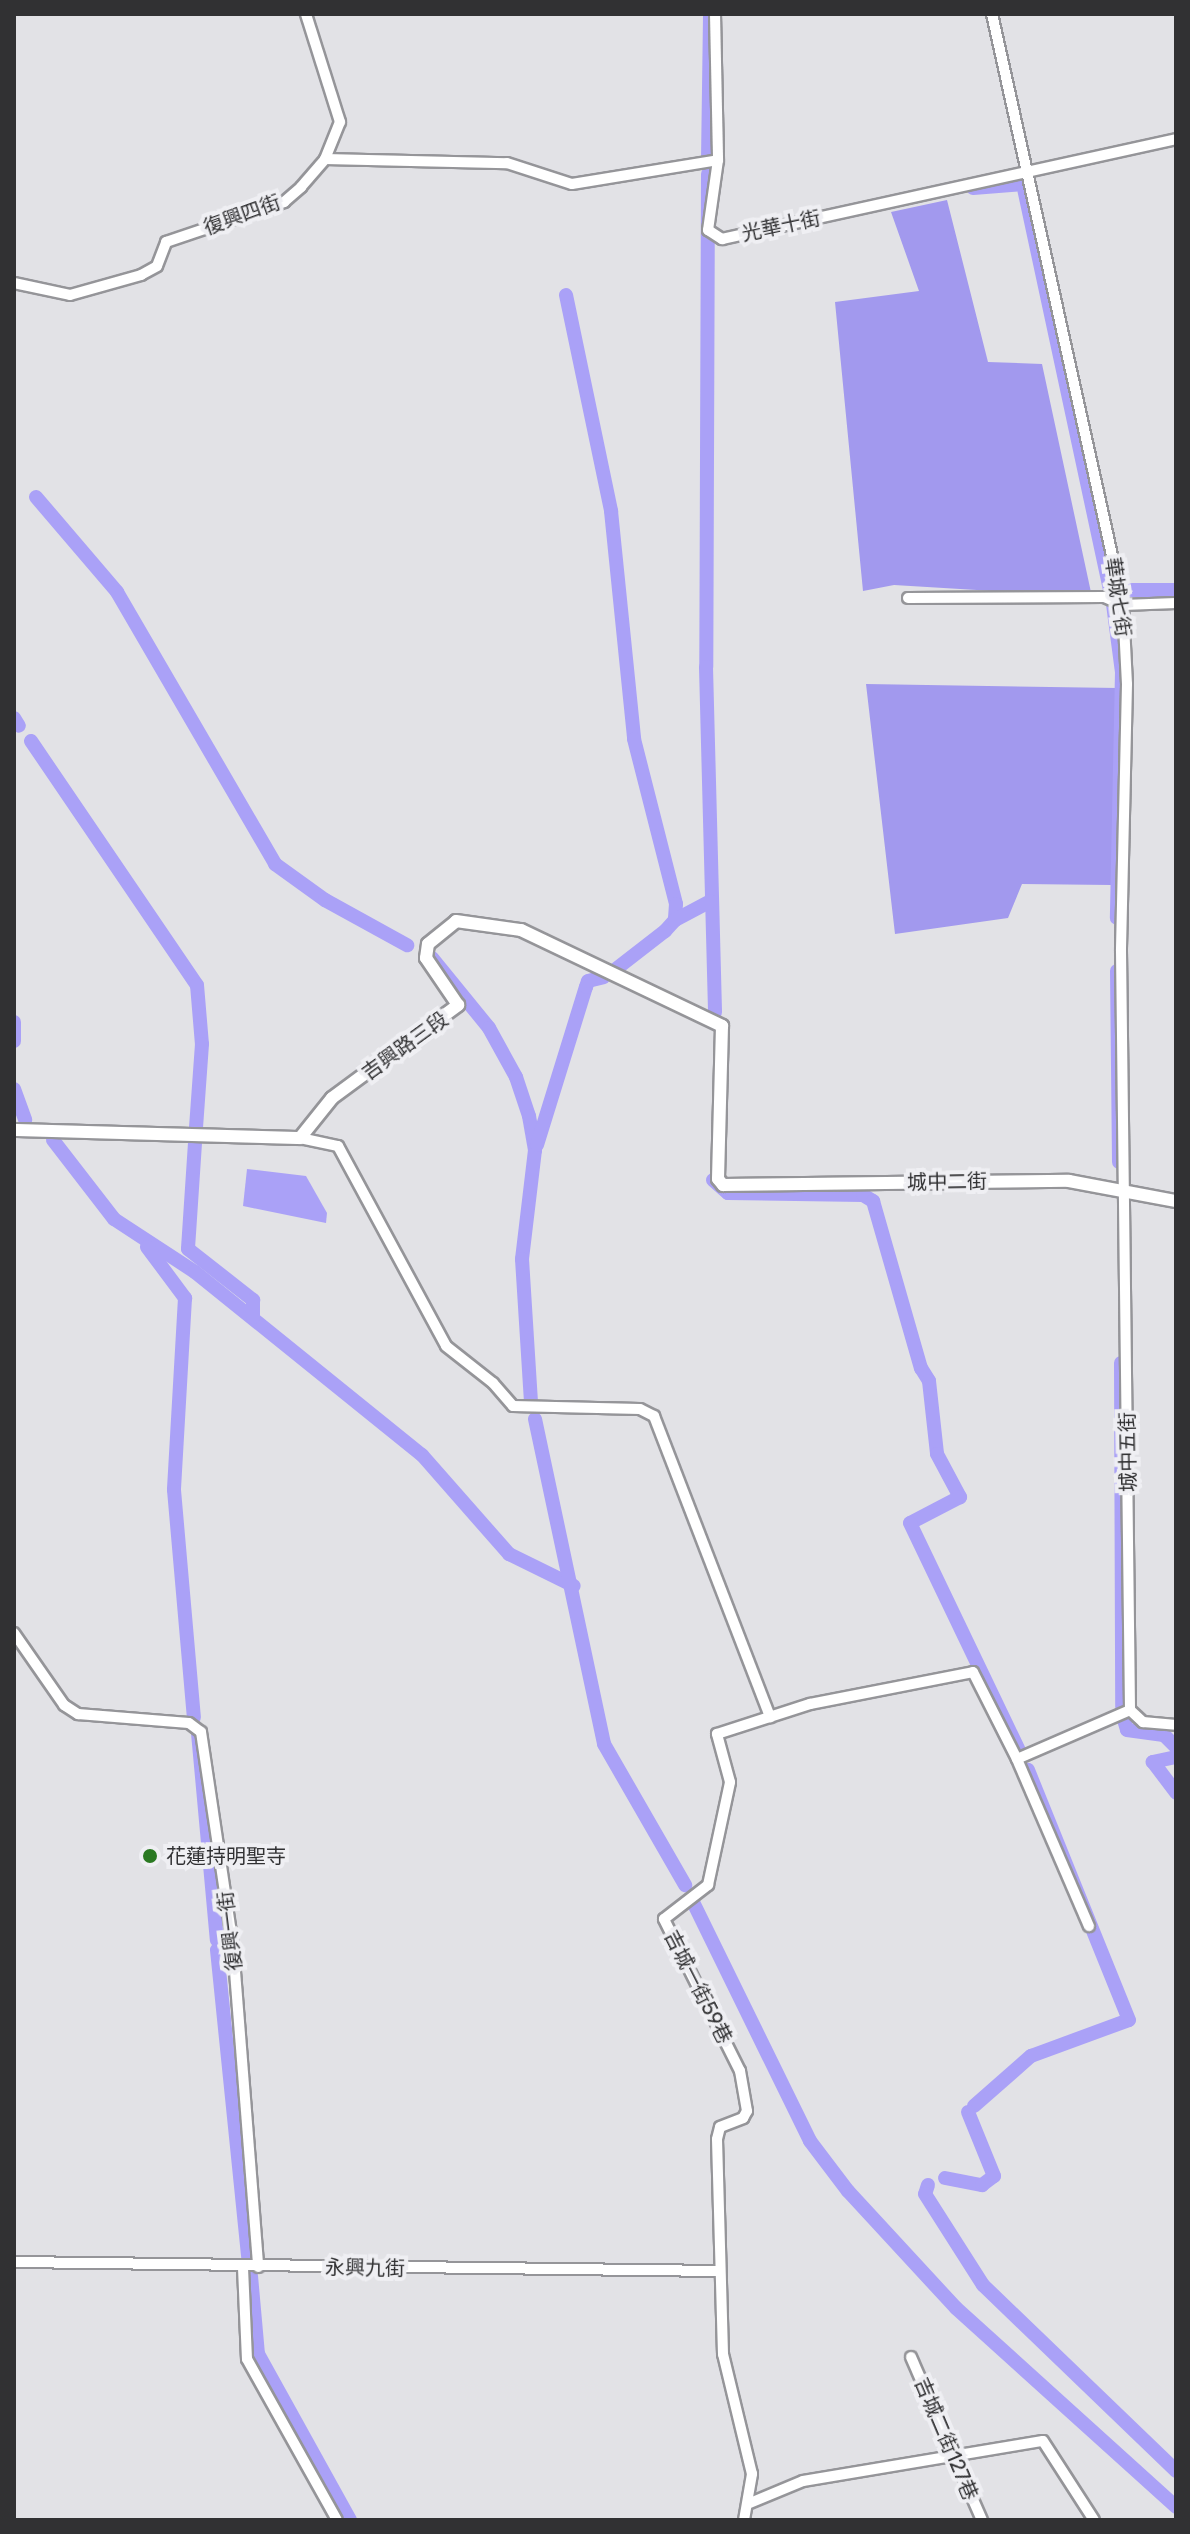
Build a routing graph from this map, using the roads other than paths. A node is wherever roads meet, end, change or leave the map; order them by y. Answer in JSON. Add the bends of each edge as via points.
{"nodes":[{"id":1,"x":306,"y":14,"type":"edge"},
{"id":2,"x":715,"y":14,"type":"edge"},
{"id":3,"x":992,"y":14,"type":"edge"},
{"id":4,"x":1176,"y":139,"type":"edge"},
{"id":5,"x":325,"y":159,"type":"junction"},
{"id":6,"x":718,"y":160,"type":"junction"},
{"id":7,"x":1028,"y":172,"type":"junction"},
{"id":8,"x":14,"y":283,"type":"edge"},
{"id":9,"x":908,"y":598,"type":"dead end"},
{"id":10,"x":1176,"y":603,"type":"edge"},
{"id":11,"x":1123,"y":605,"type":"junction"},
{"id":12,"x":14,"y":1130,"type":"edge"},
{"id":13,"x":300,"y":1138,"type":"junction"},
{"id":14,"x":718,"y":1179,"type":"joint"},
{"id":15,"x":1125,"y":1193,"type":"junction"},
{"id":16,"x":1176,"y":1201,"type":"edge"},
{"id":17,"x":14,"y":1633,"type":"edge"},
{"id":18,"x":1130,"y":1710,"type":"junction"},
{"id":19,"x":770,"y":1717,"type":"junction"},
{"id":20,"x":1176,"y":1725,"type":"edge"},
{"id":21,"x":1017,"y":1759,"type":"junction"},
{"id":22,"x":1089,"y":1926,"type":"dead end"},
{"id":23,"x":14,"y":2262,"type":"edge"},
{"id":24,"x":258,"y":2267,"type":"junction"},
{"id":25,"x":243,"y":2268,"type":"junction"},
{"id":26,"x":717,"y":2271,"type":"junction"},
{"id":27,"x":911,"y":2357,"type":"dead end"},
{"id":28,"x":951,"y":2458,"type":"junction"},
{"id":29,"x":750,"y":2503,"type":"junction"},
{"id":30,"x":337,"y":2520,"type":"edge"},
{"id":31,"x":744,"y":2520,"type":"edge"},
{"id":32,"x":982,"y":2520,"type":"edge"},
{"id":33,"x":1094,"y":2520,"type":"edge"}],
"edges":[{"from":1,"to":5,"type":"street","name":"復興四街","via":[[340,122]]},
{"from":2,"to":6,"type":"street"},
{"from":3,"to":7,"type":"street","name":"華城七街"},
{"from":4,"to":7,"type":"street","name":"光華十街"},
{"from":5,"to":6,"type":"street","via":[[507,163],[572,184]]},
{"from":5,"to":8,"type":"street","name":"復興四街","via":[[284,202],[166,242],[157,266],[141,275],[70,295]]},
{"from":6,"to":7,"type":"street","name":"光華十街","via":[[708,230],[722,239]]},
{"from":7,"to":11,"type":"street","name":"華城七街"},
{"from":9,"to":11,"type":"street","via":[[1104,597]]},
{"from":10,"to":11,"type":"street"},
{"from":11,"to":15,"type":"street","name":"華城七街"},
{"from":12,"to":13,"type":"street"},
{"from":13,"to":14,"type":"street","name":"吉興路三段","via":[[332,1098],[458,1005],[426,958],[428,944],[456,921],[521,930],[722,1026]]},
{"from":13,"to":19,"type":"street","via":[[338,1146],[446,1346],[513,1406],[640,1409],[654,1416]]},
{"from":14,"to":15,"type":"street","name":"城中二街","via":[[723,1185],[1069,1181]]},
{"from":15,"to":16,"type":"street","name":"城中二街"},
{"from":15,"to":18,"type":"street","name":"城中五街"},
{"from":17,"to":24,"type":"street","name":"復興一街","via":[[64,1705],[78,1714],[189,1723],[201,1732],[233,1946]]},
{"from":18,"to":20,"type":"street","via":[[1143,1722]]},
{"from":18,"to":21,"type":"street"},
{"from":19,"to":21,"type":"street","name":"吉城一街59巷","via":[[973,1672]]},
{"from":19,"to":26,"type":"street","name":"吉城一街59巷","via":[[717,1734],[730,1782],[708,1885],[664,1919],[740,2071],[747,2111],[720,2127],[717,2139]]},
{"from":21,"to":22,"type":"street"},
{"from":23,"to":25,"type":"street","name":"永興九街"},
{"from":24,"to":25,"type":"street","name":"永興九街"},
{"from":24,"to":26,"type":"street","name":"永興九街"},
{"from":25,"to":30,"type":"street","via":[[247,2359]]},
{"from":26,"to":29,"type":"street","name":"吉城一街59巷","via":[[723,2354],[751,2459]]},
{"from":27,"to":28,"type":"street","name":"吉城二街127巷"},
{"from":28,"to":29,"type":"street","via":[[803,2481]]},
{"from":28,"to":32,"type":"street","name":"吉城二街127巷"},
{"from":28,"to":33,"type":"street","via":[[1043,2441]]},
{"from":29,"to":31,"type":"street","name":"吉城一街59巷"}]}
